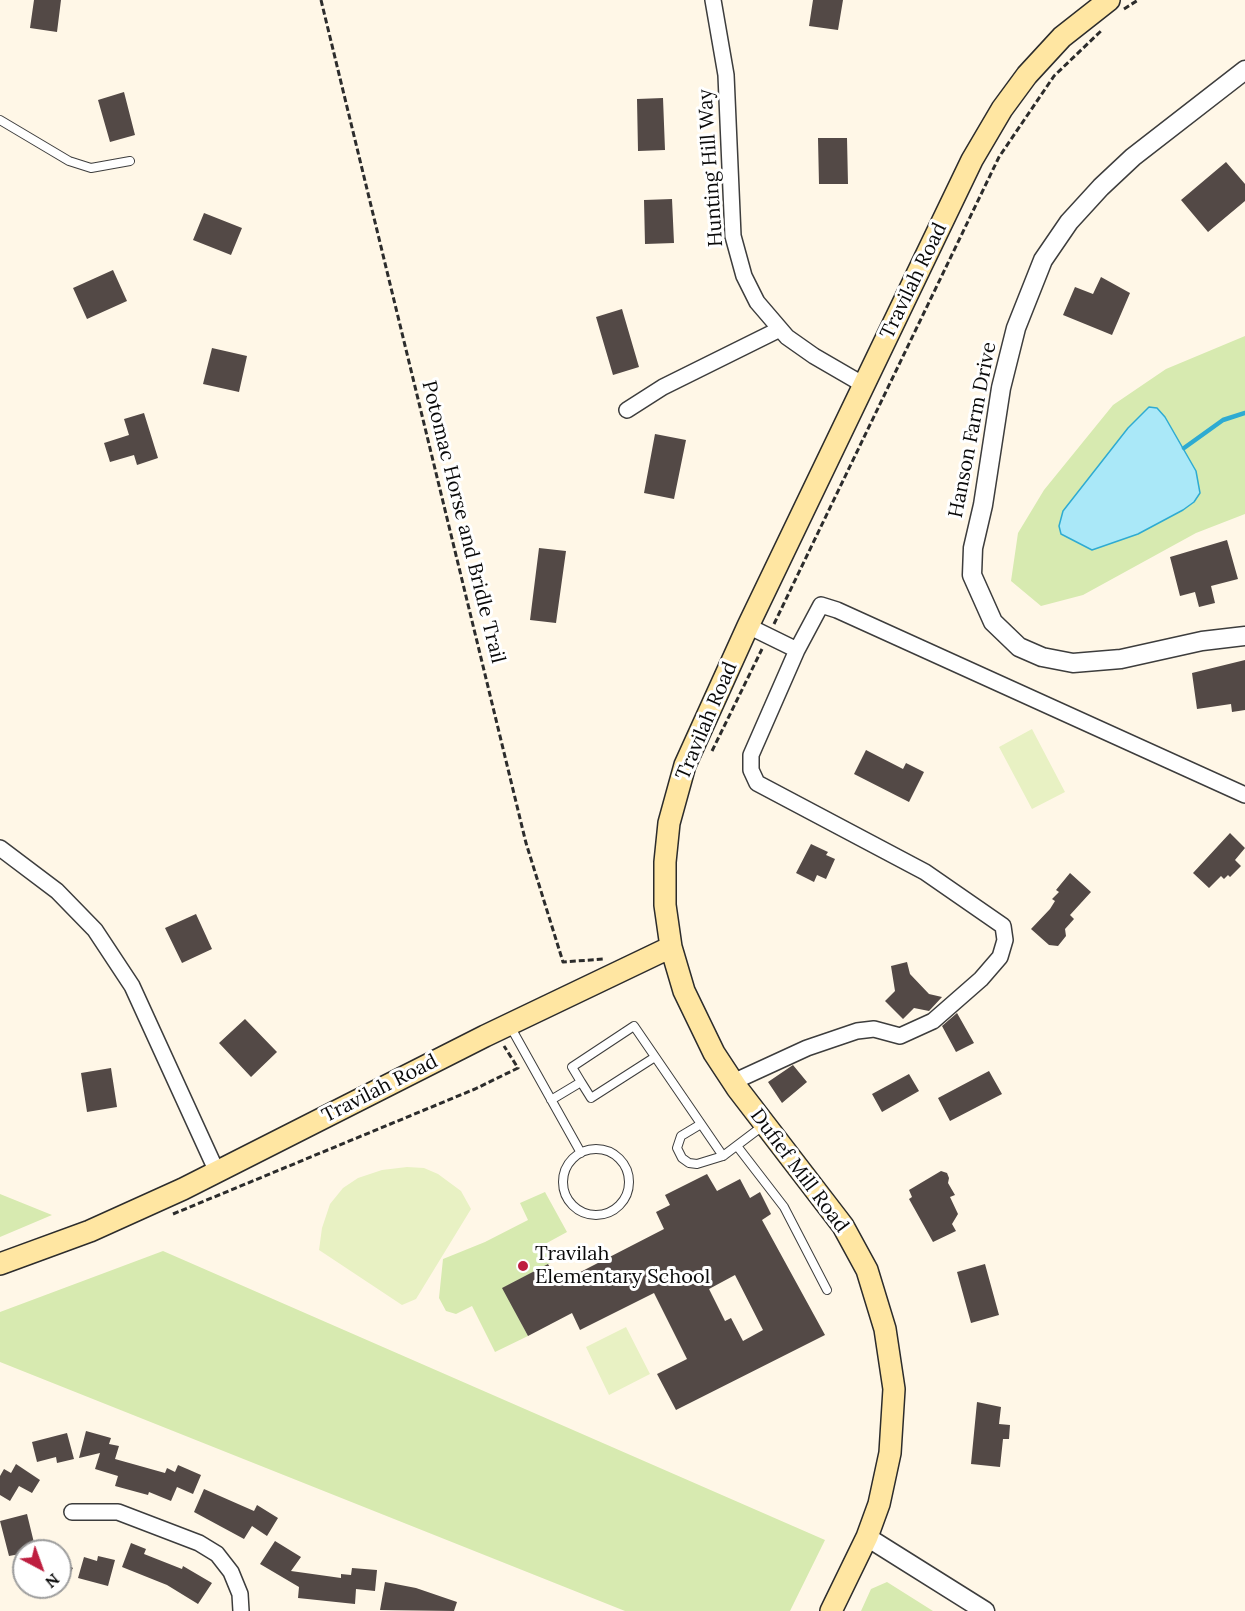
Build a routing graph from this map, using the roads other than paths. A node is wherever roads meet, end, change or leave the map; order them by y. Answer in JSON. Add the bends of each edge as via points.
{"nodes":[{"id":1,"x":713,"y":0,"type":"edge"},
{"id":2,"x":1116,"y":5,"type":"edge"},
{"id":3,"x":1245,"y":70,"type":"edge"},
{"id":4,"x":0,"y":120,"type":"edge"},
{"id":5,"x":130,"y":161,"type":"dead end"},
{"id":6,"x":780,"y":329,"type":"junction"},
{"id":7,"x":864,"y":385,"type":"junction"},
{"id":8,"x":627,"y":410,"type":"dead end"},
{"id":9,"x":748,"y":626,"type":"junction"},
{"id":10,"x":1245,"y":636,"type":"edge"},
{"id":11,"x":797,"y":651,"type":"junction"},
{"id":12,"x":1245,"y":795,"type":"edge"},
{"id":13,"x":0,"y":848,"type":"edge"},
{"id":14,"x":671,"y":947,"type":"junction"},
{"id":15,"x":513,"y":1031,"type":"junction"},
{"id":16,"x":655,"y":1057,"type":"junction"},
{"id":17,"x":581,"y":1082,"type":"junction"},
{"id":18,"x":733,"y":1082,"type":"junction"},
{"id":19,"x":551,"y":1100,"type":"junction"},
{"id":20,"x":701,"y":1124,"type":"junction"},
{"id":21,"x":766,"y":1124,"type":"junction"},
{"id":22,"x":737,"y":1146,"type":"junction"},
{"id":23,"x":581,"y":1153,"type":"junction"},
{"id":24,"x":723,"y":1156,"type":"junction"},
{"id":25,"x":217,"y":1172,"type":"junction"},
{"id":26,"x":0,"y":1264,"type":"edge"},
{"id":27,"x":827,"y":1290,"type":"dead end"},
{"id":28,"x":72,"y":1512,"type":"dead end"},
{"id":29,"x":867,"y":1537,"type":"junction"},
{"id":30,"x":240,"y":1611,"type":"edge"},
{"id":31,"x":831,"y":1611,"type":"edge"},
{"id":32,"x":985,"y":1611,"type":"edge"}],
"edges":[{"from":1,"to":6,"type":"street","name":"Hunting Hill Way","via":[[726,75],[733,236],[744,276],[757,302]]},
{"from":2,"to":7,"type":"main road","name":"Travilah Road","via":[[1062,37],[1026,75],[1002,109],[972,160]]},
{"from":3,"to":10,"type":"street","name":"Hanson Farm Drive","via":[[1132,157],[1069,222],[1043,260],[1016,327],[1004,378],[973,548],[972,575],[993,622],[1019,647],[1042,657],[1073,663],[1121,659]]},
{"from":4,"to":5,"type":"lane","via":[[69,160],[91,168]]},
{"from":6,"to":7,"type":"street","name":"Hunting Hill Way","via":[[814,356]]},
{"from":6,"to":8,"type":"street","via":[[663,387]]},
{"from":7,"to":9,"type":"main road","name":"Travilah Road"},
{"from":9,"to":11,"type":"street"},
{"from":9,"to":14,"type":"main road","name":"Travilah Road","via":[[685,765],[669,823],[665,905]]},
{"from":11,"to":12,"type":"street","via":[[821,605],[837,610]]},
{"from":11,"to":18,"type":"street","via":[[750,755],[757,783],[925,872],[1003,926],[1005,940],[1000,957],[981,979],[933,1021],[900,1036],[874,1029],[857,1031],[807,1048]]},
{"from":13,"to":25,"type":"street","via":[[57,891],[94,930],[132,986]]},
{"from":14,"to":15,"type":"main road","name":"Travilah Road"},
{"from":14,"to":18,"type":"main road","name":"Dufief Mill Road","via":[[684,992]]},
{"from":15,"to":19,"type":"lane"},
{"from":15,"to":25,"type":"main road","name":"Travilah Road"},
{"from":16,"to":17,"type":"lane","via":[[591,1098]]},
{"from":16,"to":17,"type":"lane","via":[[634,1026],[572,1067]]},
{"from":16,"to":20,"type":"lane"},
{"from":17,"to":19,"type":"lane"},
{"from":18,"to":21,"type":"main road","name":"Dufief Mill Road"},
{"from":19,"to":23,"type":"lane"},
{"from":20,"to":24,"type":"lane"},
{"from":20,"to":24,"type":"lane","via":[[681,1136],[678,1148],[682,1158],[697,1164]]},
{"from":21,"to":22,"type":"lane"},
{"from":21,"to":29,"type":"main road","name":"Dufief Mill Road","via":[[843,1226],[867,1270],[885,1329],[894,1389],[890,1453]]},
{"from":22,"to":24,"type":"lane"},
{"from":22,"to":27,"type":"lane","via":[[784,1208]]},
{"from":23,"to":23,"type":"lane","via":[[566,1168],[565,1194],[584,1213],[610,1212],[627,1193],[626,1167],[607,1150]]},
{"from":25,"to":26,"type":"main road","name":"Travilah Road","via":[[90,1231]]},
{"from":28,"to":30,"type":"street","via":[[118,1512],[199,1543],[217,1554],[231,1572],[240,1594]]},
{"from":29,"to":31,"type":"main road","name":"Dufief Mill Road"},
{"from":29,"to":32,"type":"street"}]}
